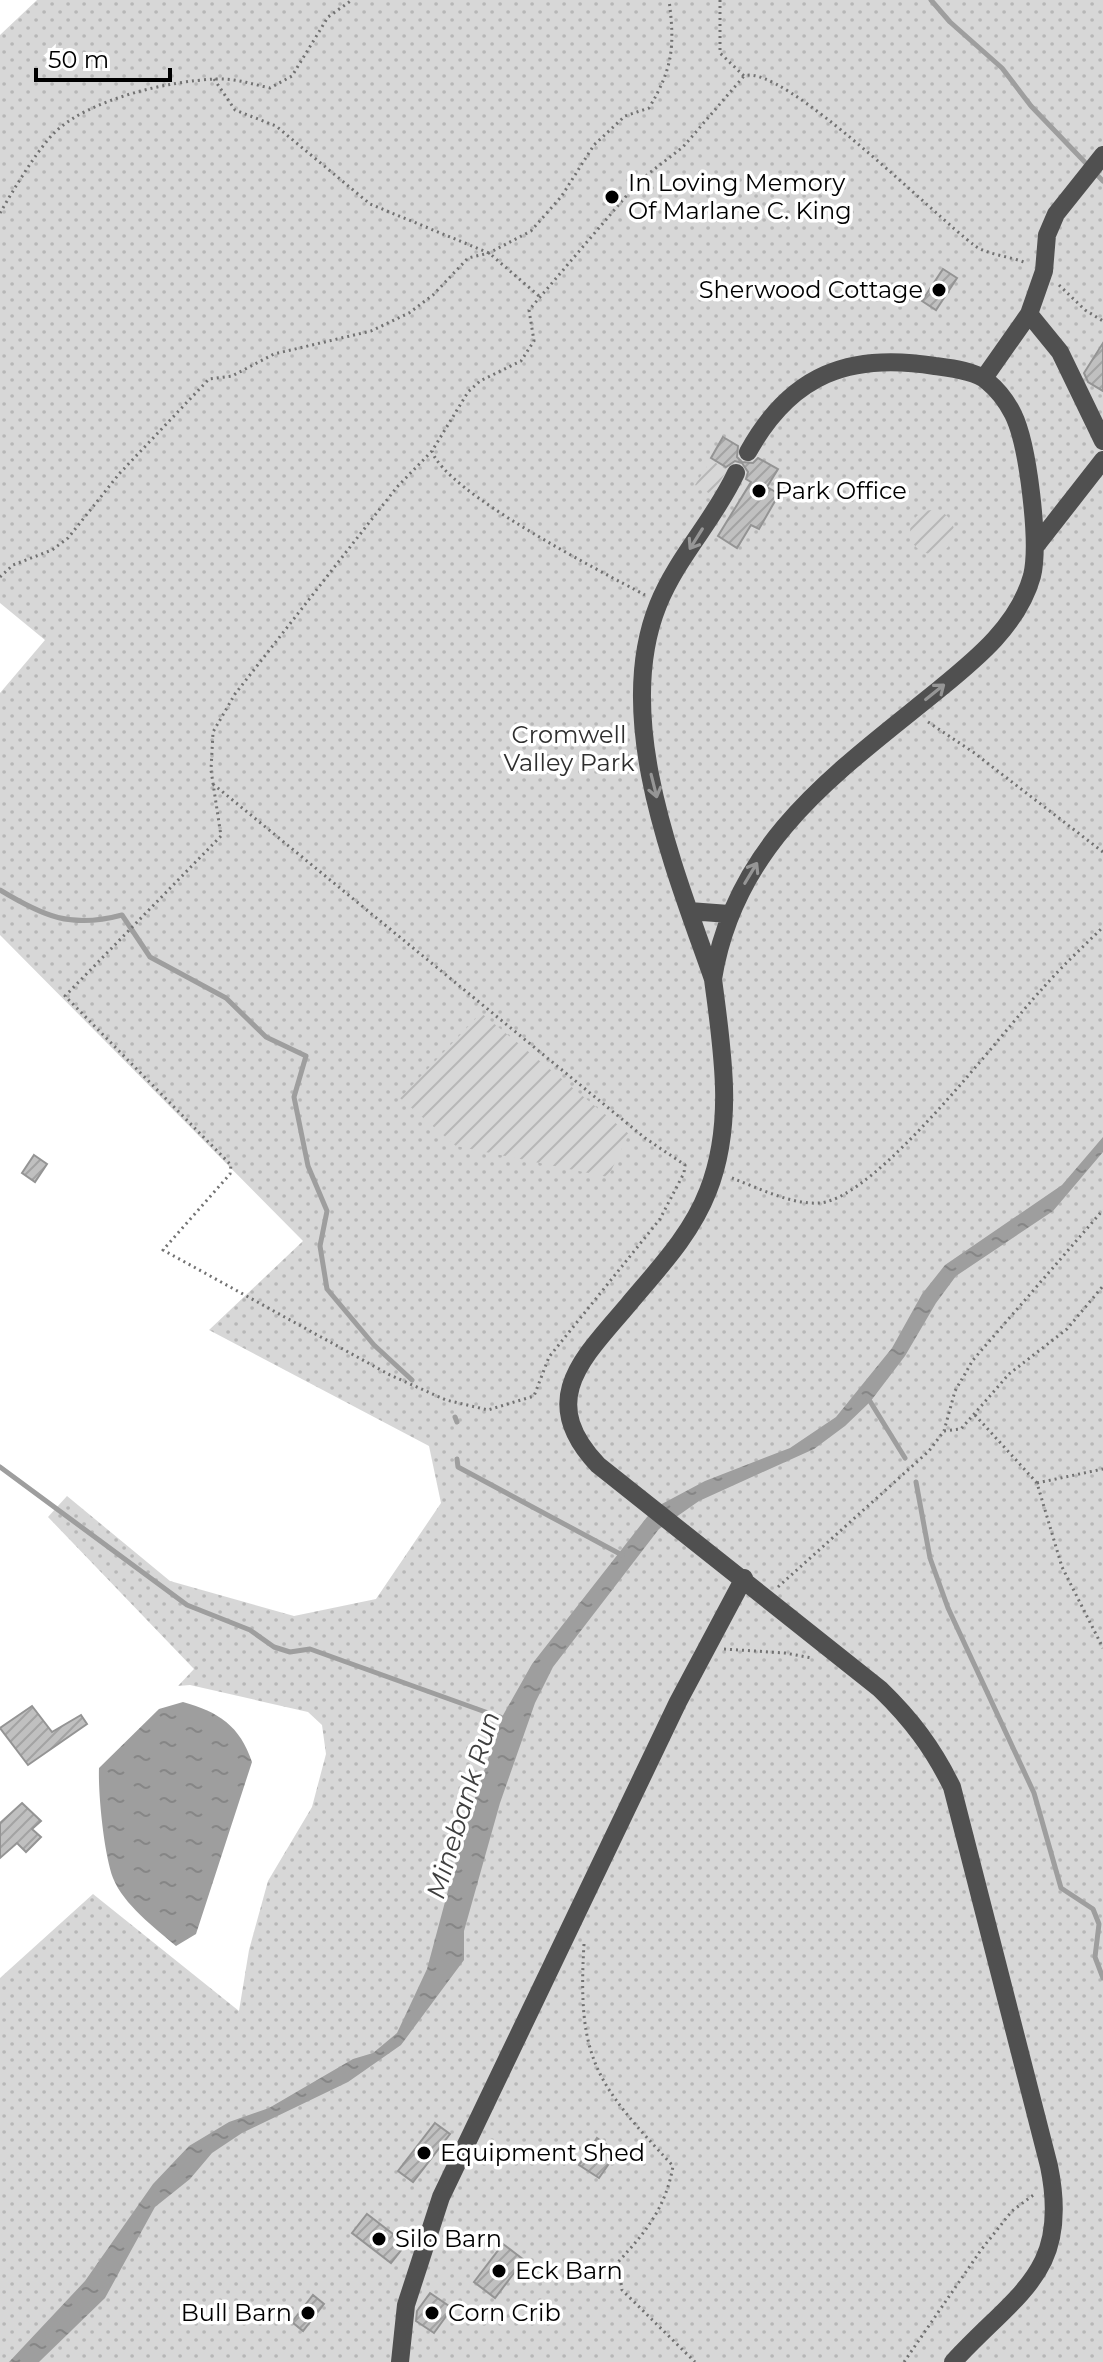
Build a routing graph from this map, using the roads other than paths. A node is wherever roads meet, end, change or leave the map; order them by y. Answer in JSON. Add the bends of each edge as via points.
{"nodes":[{"id":1,"x":1103,"y":155,"type":"edge"},
{"id":2,"x":1029,"y":314,"type":"junction"},
{"id":3,"x":984,"y":378,"type":"junction"},
{"id":4,"x":1103,"y":441,"type":"edge"},
{"id":5,"x":748,"y":452,"type":"dead end"},
{"id":6,"x":1103,"y":460,"type":"edge"},
{"id":7,"x":736,"y":473,"type":"dead end"},
{"id":8,"x":1035,"y":547,"type":"junction"},
{"id":9,"x":689,"y":911,"type":"junction"},
{"id":10,"x":729,"y":914,"type":"junction"},
{"id":11,"x":713,"y":979,"type":"junction"},
{"id":12,"x":744,"y":1578,"type":"junction"},
{"id":13,"x":400,"y":2362,"type":"edge"},
{"id":14,"x":953,"y":2362,"type":"edge"}],
"edges":[{"from":1,"to":2,"type":"street","via":[[1056,214]]},
{"from":2,"to":3,"type":"street"},
{"from":2,"to":4,"type":"street","via":[[1060,352]]},
{"from":3,"to":5,"type":"street","via":[[889,360],[830,371],[783,402]]},
{"from":3,"to":8,"type":"street","via":[[1002,396],[1020,436]]},
{"from":6,"to":8,"type":"street"},
{"from":7,"to":9,"type":"street","one_way":true,"via":[[659,602],[643,674],[650,773]]},
{"from":10,"to":8,"type":"street","one_way":true,"via":[[749,874],[803,802],[970,665],[1004,630],[1032,576]]},
{"from":9,"to":10,"type":"street"},
{"from":9,"to":11,"type":"street"},
{"from":10,"to":11,"type":"street"},
{"from":11,"to":12,"type":"street","via":[[725,1075],[714,1171],[680,1242],[590,1346],[569,1386],[570,1422],[598,1465]]},
{"from":12,"to":13,"type":"street","via":[[678,1702],[441,2197],[406,2305]]},
{"from":12,"to":14,"type":"street","via":[[911,1719],[936,1753],[963,1819],[1049,2166],[1057,2222],[1037,2274]]}]}
